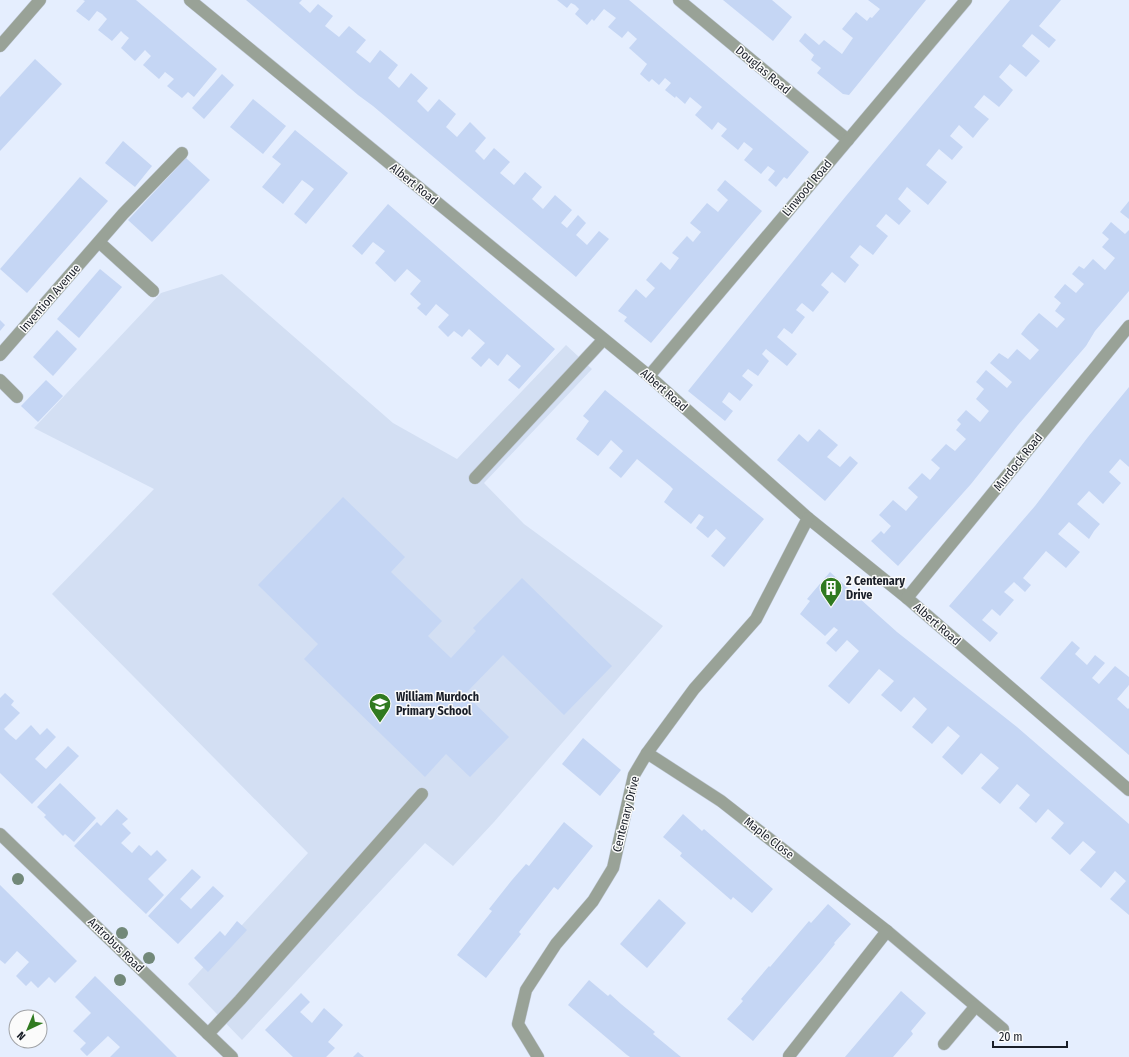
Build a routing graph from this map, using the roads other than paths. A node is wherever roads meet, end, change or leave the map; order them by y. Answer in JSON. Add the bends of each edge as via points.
{"nodes":[{"id":1,"x":40,"y":0,"type":"edge"},
{"id":2,"x":190,"y":0,"type":"edge"},
{"id":3,"x":679,"y":0,"type":"edge"},
{"id":4,"x":966,"y":0,"type":"edge"},
{"id":5,"x":0,"y":46,"type":"edge"},
{"id":6,"x":848,"y":140,"type":"junction"},
{"id":7,"x":182,"y":153,"type":"dead end"},
{"id":8,"x":99,"y":242,"type":"junction"},
{"id":9,"x":153,"y":291,"type":"dead end"},
{"id":10,"x":1129,"y":326,"type":"edge"},
{"id":11,"x":603,"y":340,"type":"junction"},
{"id":12,"x":0,"y":355,"type":"edge"},
{"id":13,"x":649,"y":376,"type":"junction"},
{"id":14,"x":0,"y":380,"type":"edge"},
{"id":15,"x":17,"y":397,"type":"dead end"},
{"id":16,"x":475,"y":478,"type":"dead end"},
{"id":17,"x":808,"y":518,"type":"junction"},
{"id":18,"x":907,"y":598,"type":"junction"},
{"id":19,"x":647,"y":752,"type":"junction"},
{"id":20,"x":1129,"y":790,"type":"edge"},
{"id":21,"x":422,"y":794,"type":"dead end"},
{"id":22,"x":0,"y":834,"type":"edge"},
{"id":23,"x":887,"y":931,"type":"junction"},
{"id":24,"x":976,"y":1007,"type":"junction"},
{"id":25,"x":1003,"y":1029,"type":"dead end"},
{"id":26,"x":208,"y":1034,"type":"junction"},
{"id":27,"x":944,"y":1044,"type":"dead end"},
{"id":28,"x":789,"y":1056,"type":"dead end"},
{"id":29,"x":232,"y":1057,"type":"edge"},
{"id":30,"x":538,"y":1057,"type":"edge"}],
"edges":[{"from":1,"to":5,"type":"street"},
{"from":2,"to":11,"type":"street","name":"Albert Road"},
{"from":3,"to":6,"type":"street","name":"Douglas Road"},
{"from":4,"to":6,"type":"street","name":"Linwood Road"},
{"from":6,"to":13,"type":"street","name":"Linwood Road"},
{"from":7,"to":8,"type":"street","name":"Invention Avenue"},
{"from":8,"to":9,"type":"street"},
{"from":8,"to":12,"type":"street","name":"Invention Avenue"},
{"from":10,"to":18,"type":"street","name":"Murdock Road"},
{"from":11,"to":13,"type":"street","name":"Albert Road"},
{"from":11,"to":16,"type":"street"},
{"from":13,"to":17,"type":"street","name":"Albert Road"},
{"from":14,"to":15,"type":"street"},
{"from":17,"to":18,"type":"street","name":"Albert Road"},
{"from":17,"to":19,"type":"street","name":"Centenary Drive","via":[[756,619],[694,689]]},
{"from":18,"to":20,"type":"street","name":"Albert Road"},
{"from":19,"to":23,"type":"street","name":"Maple Close","via":[[722,801]]},
{"from":19,"to":30,"type":"street","name":"Centenary Drive","via":[[634,775],[613,868],[593,901],[556,944],[526,990],[518,1024]]},
{"from":21,"to":26,"type":"street"},
{"from":22,"to":26,"type":"street","name":"Antrobus Road"},
{"from":23,"to":24,"type":"street","name":"Maple Close"},
{"from":23,"to":28,"type":"street"},
{"from":24,"to":25,"type":"street","name":"Maple Close"},
{"from":24,"to":27,"type":"street"},
{"from":26,"to":29,"type":"street","name":"Antrobus Road"}]}
